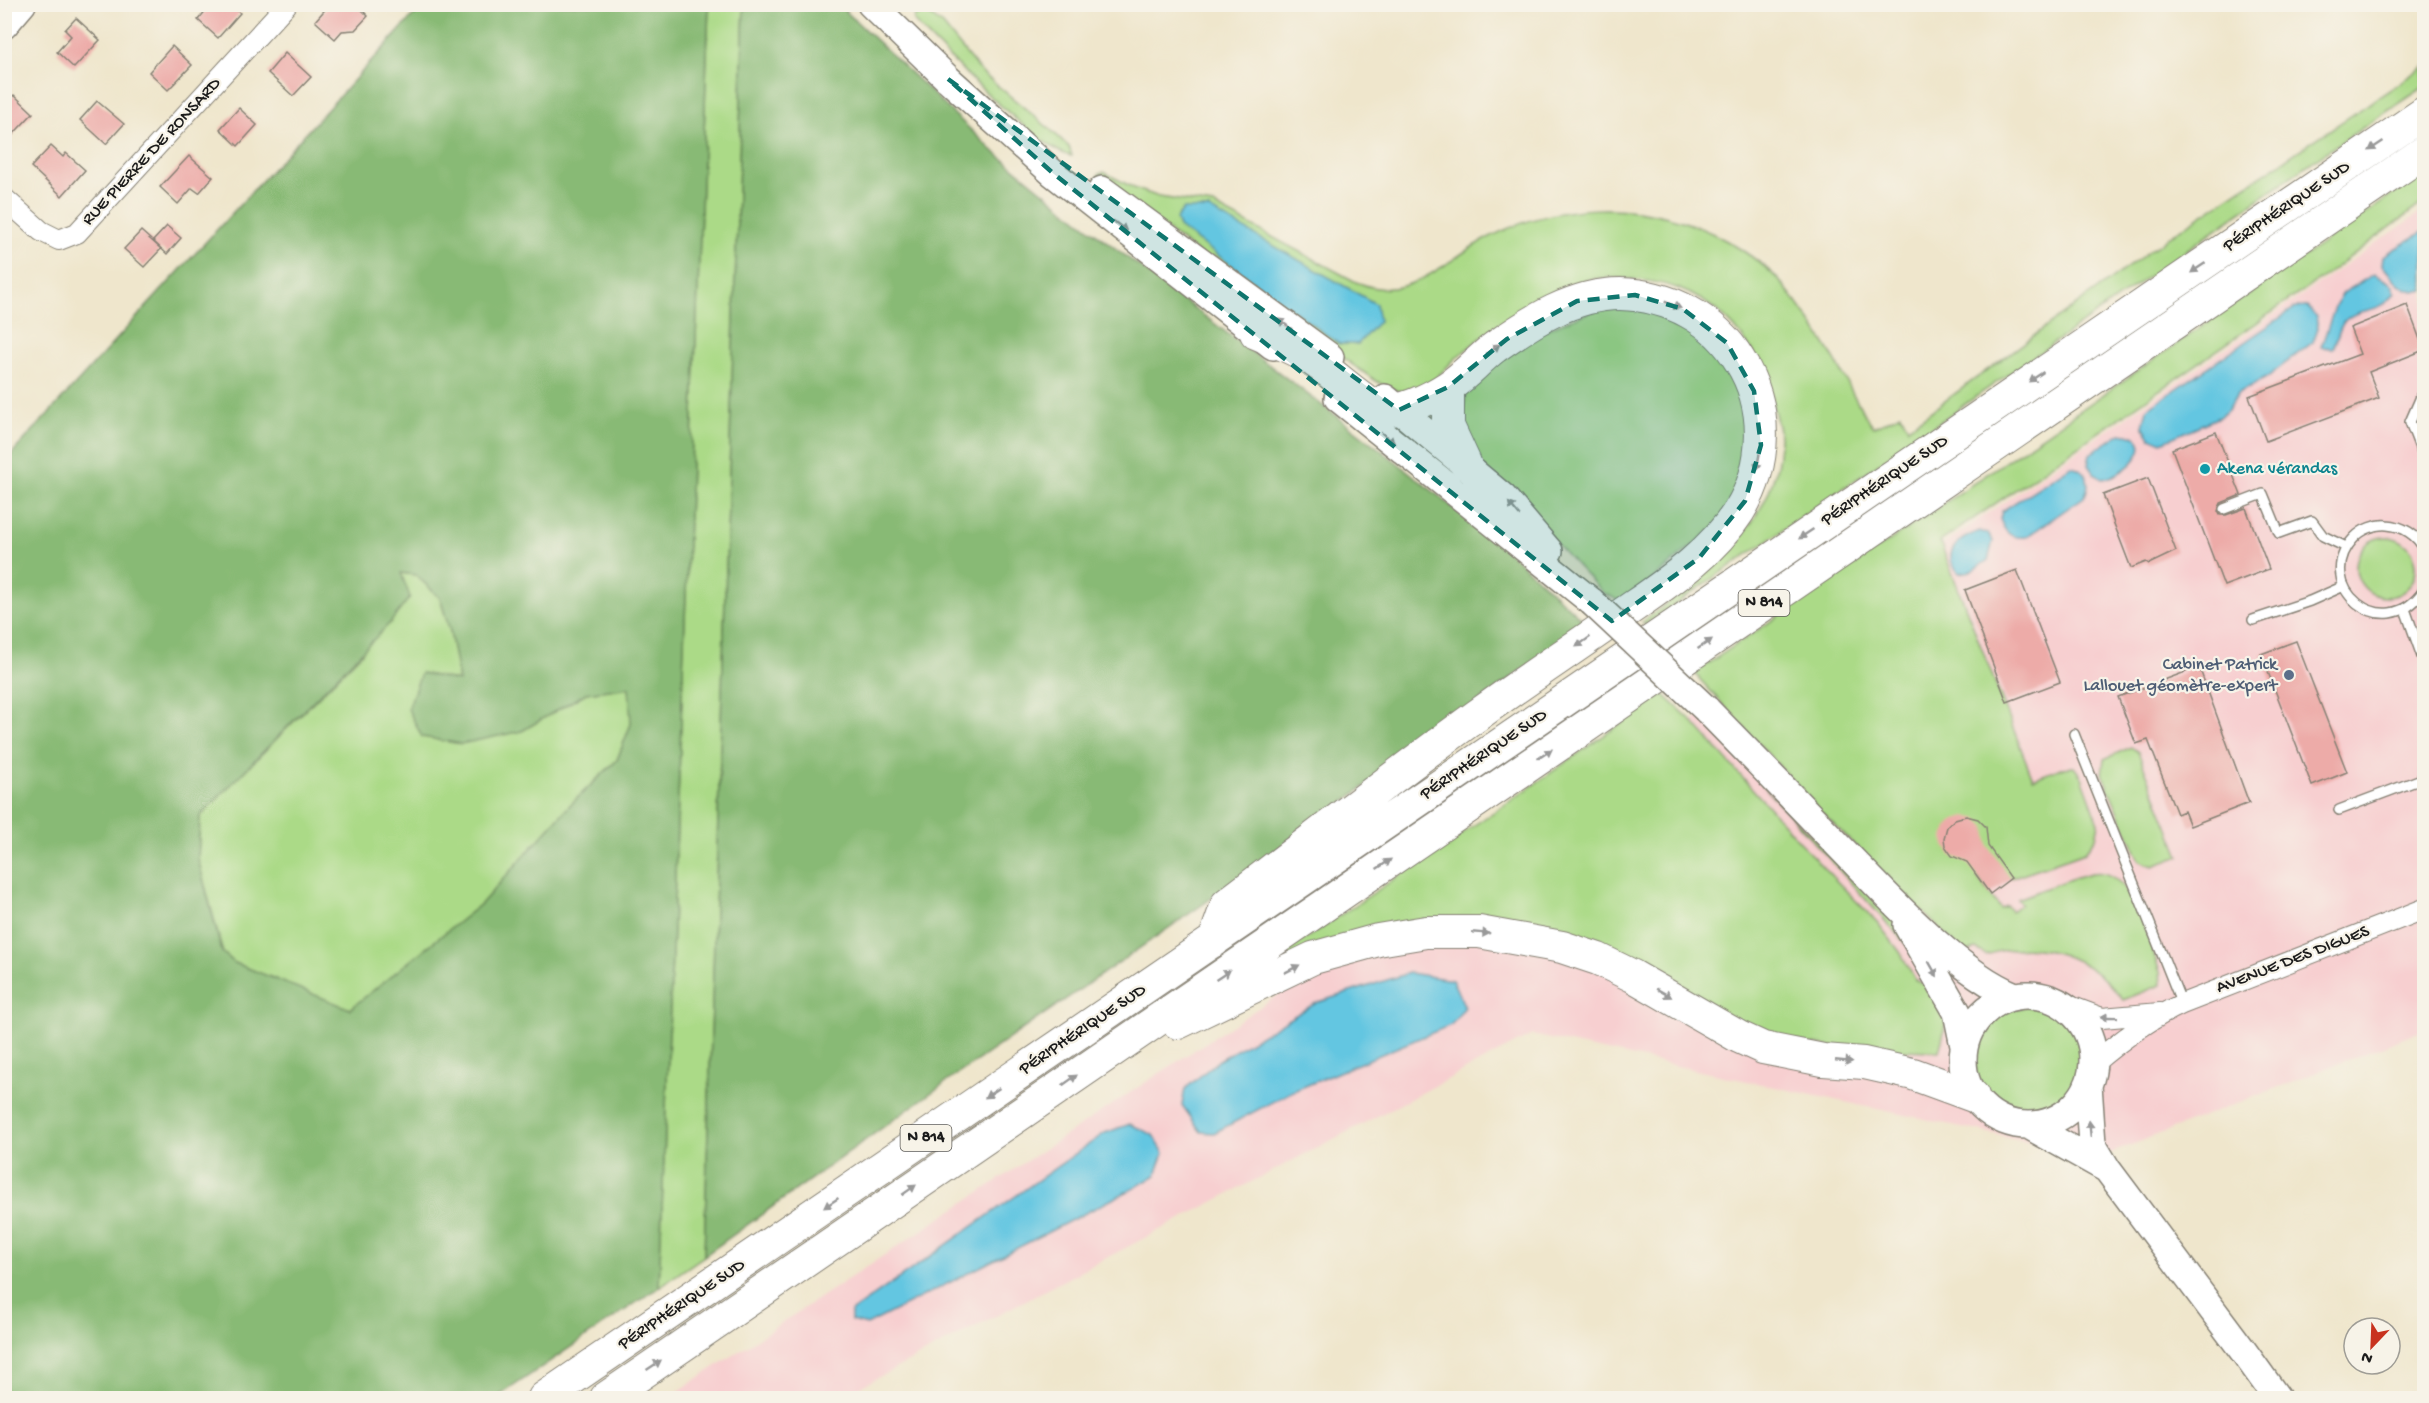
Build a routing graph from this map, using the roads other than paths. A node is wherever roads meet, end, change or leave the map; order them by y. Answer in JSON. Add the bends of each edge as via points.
{"nodes":[{"id":1,"x":22,"y":4,"type":"edge"},
{"id":2,"x":287,"y":4,"type":"edge"},
{"id":3,"x":871,"y":4,"type":"edge"},
{"id":4,"x":4,"y":24,"type":"edge"},
{"id":5,"x":948,"y":79,"type":"junction"},
{"id":6,"x":2424,"y":113,"type":"edge"},
{"id":7,"x":2424,"y":152,"type":"edge"},
{"id":8,"x":4,"y":198,"type":"edge"},
{"id":9,"x":1256,"y":333,"type":"junction"},
{"id":10,"x":1448,"y":387,"type":"junction"},
{"id":11,"x":2424,"y":390,"type":"edge"},
{"id":12,"x":1399,"y":410,"type":"junction"},
{"id":13,"x":2424,"y":458,"type":"edge"},
{"id":14,"x":1465,"y":463,"type":"junction"},
{"id":15,"x":2224,"y":509,"type":"dead end"},
{"id":16,"x":2346,"y":547,"type":"junction"},
{"id":17,"x":2424,"y":549,"type":"edge"},
{"id":18,"x":2344,"y":586,"type":"junction"},
{"id":19,"x":2424,"y":590,"type":"edge"},
{"id":20,"x":1592,"y":602,"type":"junction"},
{"id":21,"x":2405,"y":609,"type":"junction"},
{"id":22,"x":2253,"y":620,"type":"dead end"},
{"id":23,"x":2424,"y":662,"type":"edge"},
{"id":24,"x":2074,"y":734,"type":"dead end"},
{"id":25,"x":2424,"y":778,"type":"edge"},
{"id":26,"x":2338,"y":810,"type":"dead end"},
{"id":27,"x":1893,"y":901,"type":"junction"},
{"id":28,"x":2424,"y":909,"type":"edge"},
{"id":29,"x":1214,"y":941,"type":"junction"},
{"id":30,"x":2015,"y":996,"type":"junction"},
{"id":31,"x":2057,"y":1001,"type":"junction"},
{"id":32,"x":2182,"y":1004,"type":"junction"},
{"id":33,"x":2163,"y":1013,"type":"junction"},
{"id":34,"x":1964,"y":1046,"type":"junction"},
{"id":35,"x":1106,"y":1055,"type":"junction"},
{"id":36,"x":2091,"y":1075,"type":"junction"},
{"id":37,"x":1973,"y":1096,"type":"junction"},
{"id":38,"x":2028,"y":1125,"type":"junction"},
{"id":39,"x":2107,"y":1169,"type":"junction"},
{"id":40,"x":544,"y":1398,"type":"edge"},
{"id":41,"x":606,"y":1398,"type":"edge"},
{"id":42,"x":2277,"y":1398,"type":"edge"}],
"edges":[{"from":1,"to":4,"type":"main road"},
{"from":2,"to":8,"type":"street","name":"RUE PIERRE DE RONSARD","via":[[77,233],[60,240],[41,231]]},
{"from":3,"to":5,"type":"main road"},
{"from":5,"to":9,"type":"main road","one_way":true,"via":[[1054,174]]},
{"from":12,"to":5,"type":"main road","one_way":true},
{"from":6,"to":29,"type":"highway","name":"PÉRIPHÉRIQUE SUD","number":"N 814","one_way":true},
{"from":35,"to":7,"type":"highway","name":"PÉRIPHÉRIQUE SUD","number":"N 814","one_way":true},
{"from":9,"to":12,"type":"highway","via":[[1307,357],[1376,409]]},
{"from":9,"to":20,"type":"main road","one_way":true},
{"from":10,"to":12,"type":"highway"},
{"from":10,"to":14,"type":"highway","via":[[1448,426]]},
{"from":10,"to":29,"type":"highway","one_way":true,"via":[[1496,346],[1566,305],[1615,294],[1659,299],[1708,325],[1727,342],[1744,367],[1760,418],[1761,445],[1755,474],[1745,501],[1699,558],[1479,714],[1227,904]]},
{"from":11,"to":13,"type":"lane","via":[[2410,422]]},
{"from":12,"to":14,"type":"main road"},
{"from":20,"to":14,"type":"main road","one_way":true,"via":[[1503,497]]},
{"from":15,"to":16,"type":"lane","via":[[2263,494],[2279,533],[2312,521],[2323,537]]},
{"from":16,"to":17,"type":"lane","via":[[2369,527],[2384,524],[2413,534]]},
{"from":16,"to":18,"type":"lane","via":[[2341,566]]},
{"from":18,"to":21,"type":"lane","via":[[2351,598],[2370,610],[2391,614]]},
{"from":18,"to":22,"type":"lane","via":[[2310,602]]},
{"from":19,"to":21,"type":"lane"},
{"from":20,"to":27,"type":"main road","bridge":true,"via":[[1706,709]]},
{"from":21,"to":23,"type":"lane"},
{"from":24,"to":32,"type":"lane"},
{"from":25,"to":26,"type":"lane"},
{"from":27,"to":30,"type":"main road","via":[[1960,961],[1998,989]]},
{"from":27,"to":34,"type":"main road","one_way":true,"via":[[1957,1012]]},
{"from":28,"to":32,"type":"street","name":"AVENUE DES DIGUES"},
{"from":29,"to":40,"type":"highway","name":"PÉRIPHÉRIQUE SUD","number":"N 814","one_way":true},
{"from":30,"to":31,"type":"main road","via":[[2038,995]]},
{"from":30,"to":34,"type":"main road","via":[[1979,1016]]},
{"from":33,"to":31,"type":"street","one_way":true,"via":[[2102,1018]]},
{"from":31,"to":36,"type":"main road","via":[[2084,1027],[2092,1045]]},
{"from":32,"to":33,"type":"street","name":"AVENUE DES DIGUES"},
{"from":33,"to":36,"type":"street","via":[[2127,1036]]},
{"from":34,"to":37,"type":"main road","via":[[1964,1074]]},
{"from":35,"to":37,"type":"highway","number":"N 814","one_way":true,"via":[[1313,958],[1426,932],[1479,932],[1562,946],[1598,959],[1763,1048],[1913,1074]]},
{"from":41,"to":35,"type":"highway","name":"PÉRIPHÉRIQUE SUD","number":"N 814","one_way":true},
{"from":36,"to":38,"type":"main road","via":[[2080,1100],[2065,1114],[2049,1122]]},
{"from":39,"to":36,"type":"main road","one_way":true,"via":[[2092,1144]]},
{"from":37,"to":38,"type":"main road","via":[[1988,1112],[2004,1121]]},
{"from":38,"to":39,"type":"main road"},
{"from":39,"to":42,"type":"main road"}]}
